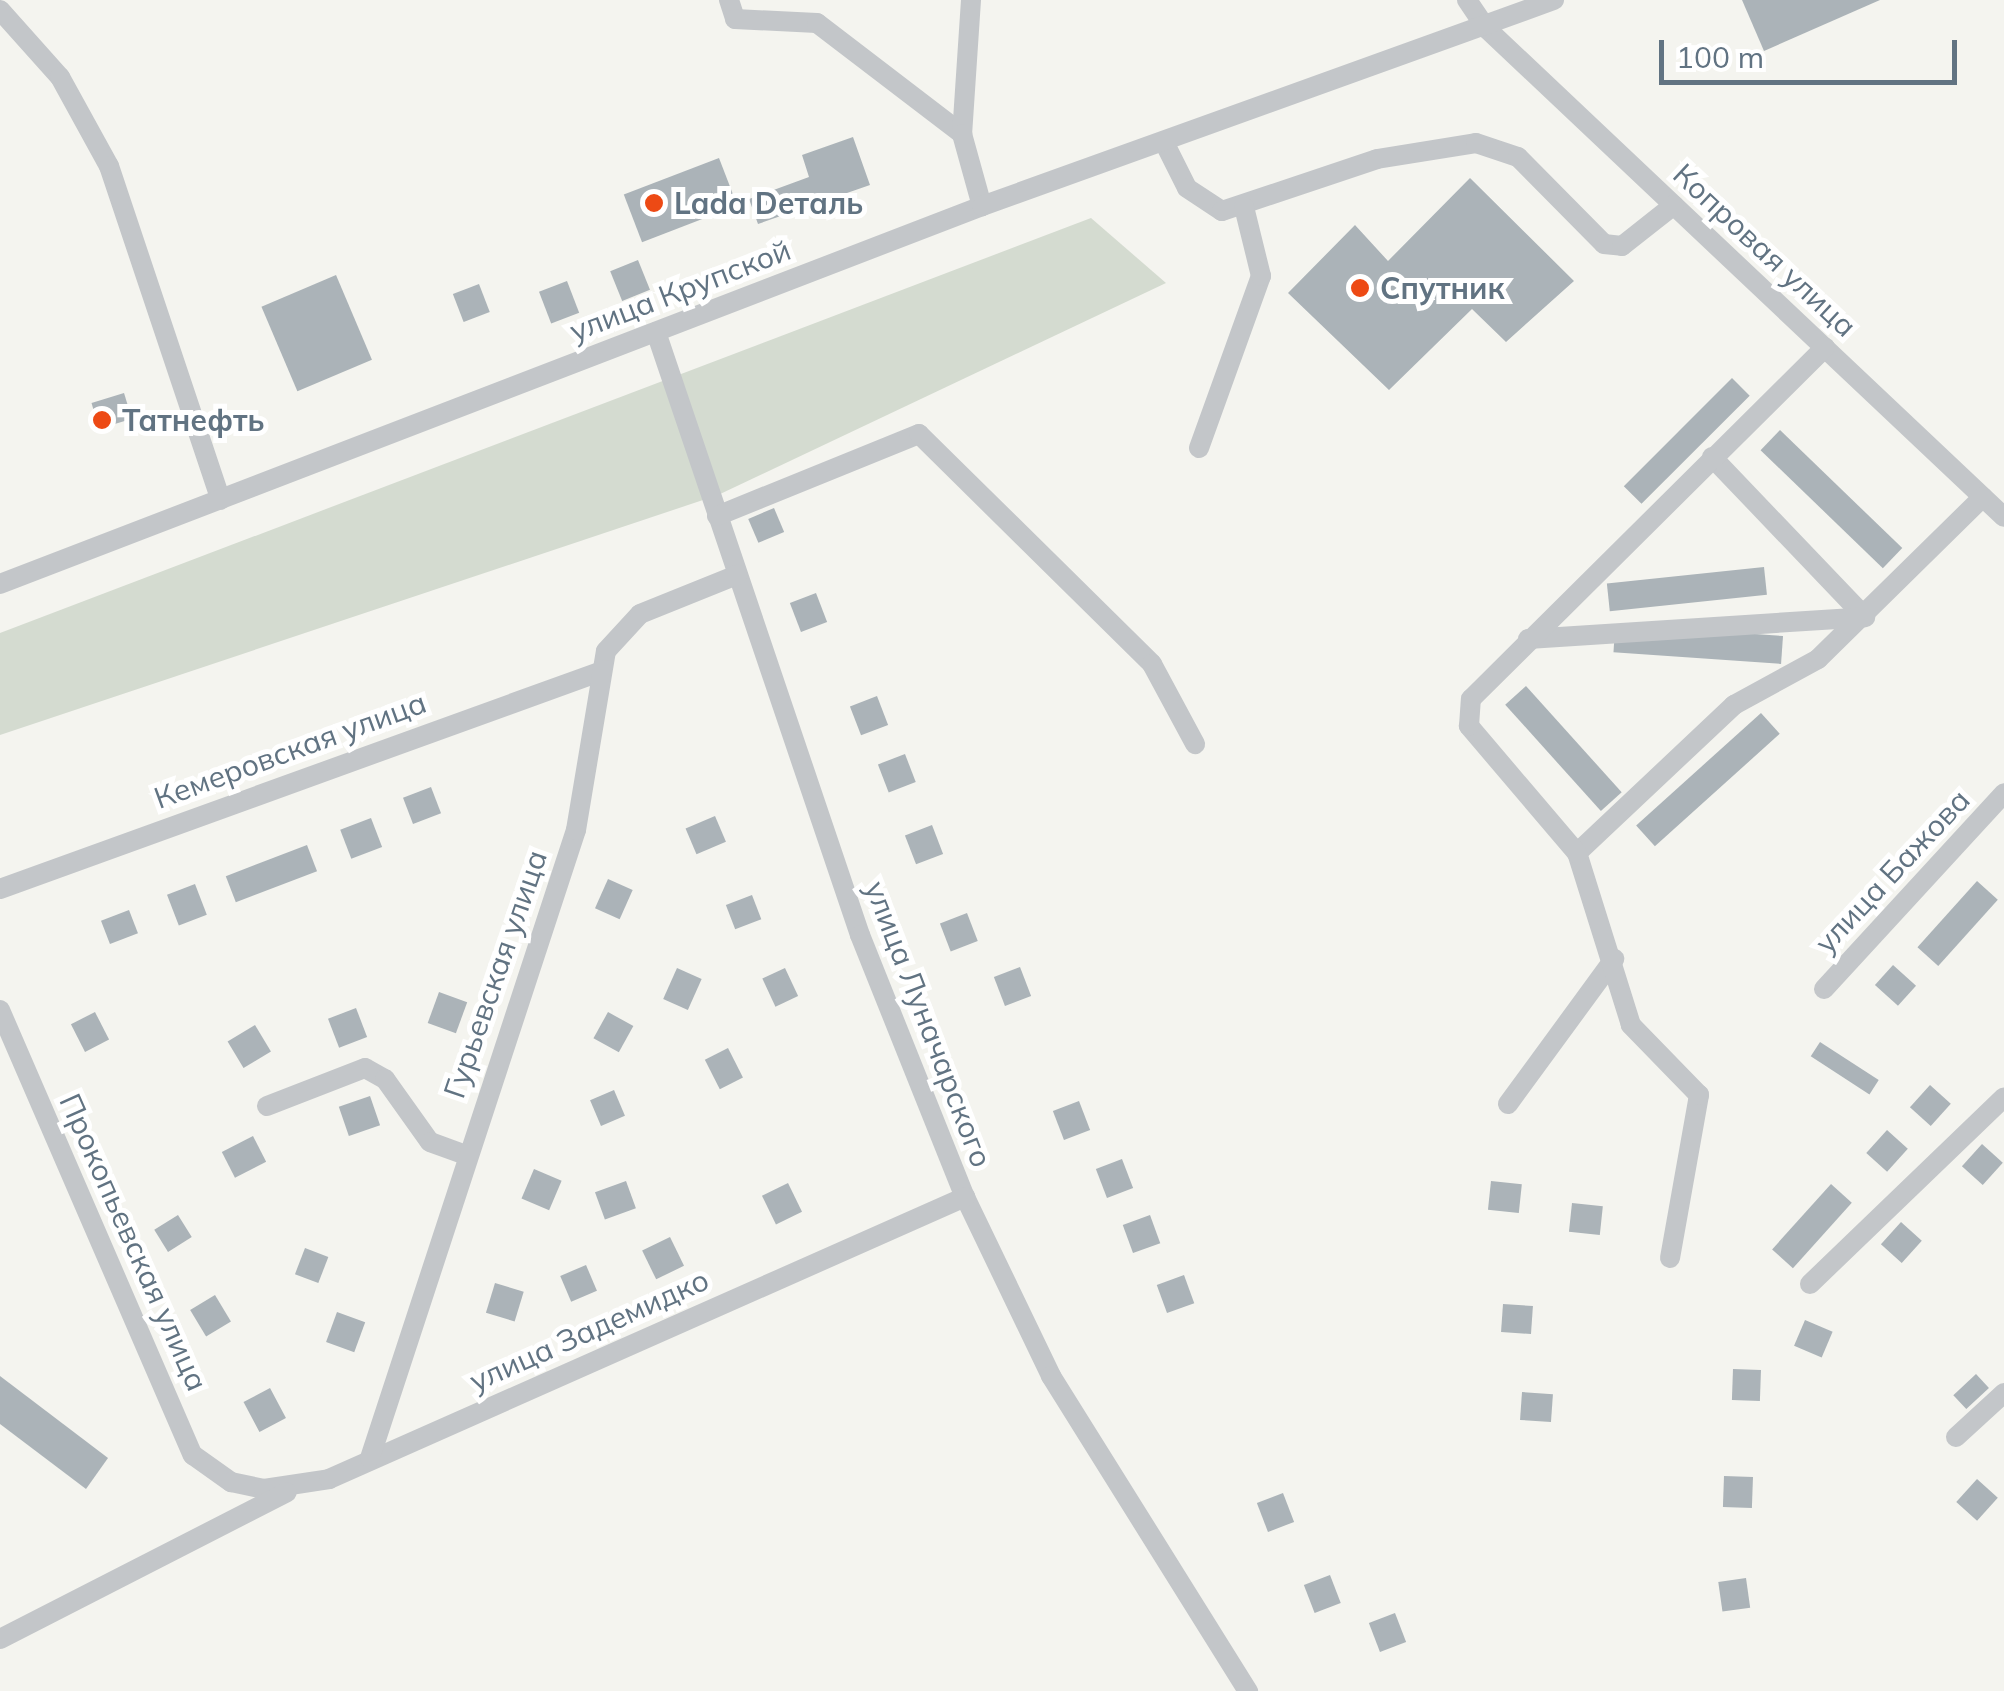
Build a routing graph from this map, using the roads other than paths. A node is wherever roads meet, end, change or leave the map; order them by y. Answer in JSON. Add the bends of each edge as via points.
{"nodes":[{"id":1,"x":728,"y":0,"type":"edge"},
{"id":2,"x":972,"y":0,"type":"edge"},
{"id":3,"x":1467,"y":0,"type":"edge"},
{"id":4,"x":1554,"y":0,"type":"edge"},
{"id":5,"x":0,"y":10,"type":"edge"},
{"id":6,"x":1486,"y":28,"type":"junction"},
{"id":7,"x":962,"y":134,"type":"junction"},
{"id":8,"x":1164,"y":142,"type":"junction"},
{"id":9,"x":1674,"y":205,"type":"junction"},
{"id":10,"x":982,"y":206,"type":"junction"},
{"id":11,"x":1244,"y":207,"type":"junction"},
{"id":12,"x":656,"y":332,"type":"junction"},
{"id":13,"x":1825,"y":348,"type":"junction"},
{"id":14,"x":1199,"y":448,"type":"dead end"},
{"id":15,"x":1712,"y":457,"type":"junction"},
{"id":16,"x":1983,"y":497,"type":"junction"},
{"id":17,"x":221,"y":500,"type":"junction"},
{"id":18,"x":717,"y":516,"type":"junction"},
{"id":19,"x":2004,"y":517,"type":"edge"},
{"id":20,"x":736,"y":575,"type":"junction"},
{"id":21,"x":0,"y":584,"type":"edge"},
{"id":22,"x":1865,"y":617,"type":"junction"},
{"id":23,"x":1528,"y":638,"type":"junction"},
{"id":24,"x":602,"y":671,"type":"junction"},
{"id":25,"x":1194,"y":744,"type":"dead end"},
{"id":26,"x":2004,"y":793,"type":"edge"},
{"id":27,"x":1577,"y":853,"type":"junction"},
{"id":28,"x":0,"y":889,"type":"edge"},
{"id":29,"x":1614,"y":958,"type":"junction"},
{"id":30,"x":1824,"y":990,"type":"dead end"},
{"id":31,"x":0,"y":1010,"type":"edge"},
{"id":32,"x":2004,"y":1096,"type":"edge"},
{"id":33,"x":1508,"y":1104,"type":"dead end"},
{"id":34,"x":268,"y":1106,"type":"dead end"},
{"id":35,"x":465,"y":1155,"type":"junction"},
{"id":36,"x":965,"y":1197,"type":"junction"},
{"id":37,"x":1670,"y":1258,"type":"dead end"},
{"id":38,"x":1810,"y":1284,"type":"dead end"},
{"id":39,"x":2004,"y":1393,"type":"edge"},
{"id":40,"x":1956,"y":1437,"type":"dead end"},
{"id":41,"x":370,"y":1458,"type":"junction"},
{"id":42,"x":231,"y":1482,"type":"joint"},
{"id":43,"x":293,"y":1489,"type":"junction"},
{"id":44,"x":0,"y":1638,"type":"edge"},
{"id":45,"x":1248,"y":1691,"type":"edge"}],
"edges":[{"from":1,"to":7,"type":"street","via":[[736,18],[818,24]]},
{"from":2,"to":7,"type":"street"},
{"from":3,"to":6,"type":"street","name":"Копровая улица"},
{"from":4,"to":6,"type":"street","name":"улица Крупской"},
{"from":5,"to":17,"type":"street","via":[[60,76],[109,166]]},
{"from":6,"to":8,"type":"street","name":"улица Крупской"},
{"from":6,"to":9,"type":"street","name":"Копровая улица"},
{"from":7,"to":10,"type":"street"},
{"from":8,"to":10,"type":"street","name":"улица Крупской"},
{"from":8,"to":11,"type":"street","via":[[1204,204]]},
{"from":9,"to":11,"type":"street","via":[[1622,246],[1604,244],[1518,157],[1476,143],[1377,160]]},
{"from":9,"to":13,"type":"street","name":"Копровая улица"},
{"from":10,"to":12,"type":"street","name":"улица Крупской"},
{"from":11,"to":14,"type":"street","via":[[1261,276]]},
{"from":12,"to":17,"type":"street","name":"улица Крупской"},
{"from":12,"to":18,"type":"street","name":"улица Луначарского"},
{"from":13,"to":15,"type":"street"},
{"from":13,"to":16,"type":"street","name":"Копровая улица"},
{"from":15,"to":22,"type":"street"},
{"from":15,"to":23,"type":"street"},
{"from":16,"to":19,"type":"street","name":"Копровая улица"},
{"from":16,"to":22,"type":"street"},
{"from":17,"to":21,"type":"street","name":"улица Крупской"},
{"from":18,"to":20,"type":"street","name":"улица Луначарского"},
{"from":18,"to":25,"type":"street","via":[[920,434],[1152,664]]},
{"from":20,"to":24,"type":"street","name":"Гурьевская улица","via":[[640,614],[606,651]]},
{"from":20,"to":36,"type":"street","name":"улица Луначарского","via":[[860,935]]},
{"from":22,"to":23,"type":"street"},
{"from":22,"to":27,"type":"street","via":[[1818,658],[1734,705]]},
{"from":23,"to":27,"type":"street","via":[[1472,699],[1469,726]]},
{"from":24,"to":28,"type":"street","name":"Кемеровская улица"},
{"from":24,"to":35,"type":"street","name":"Гурьевская улица","via":[[576,830]]},
{"from":26,"to":30,"type":"street","name":"улица Бажова"},
{"from":27,"to":29,"type":"street"},
{"from":29,"to":33,"type":"street"},
{"from":29,"to":37,"type":"street","via":[[1630,1025],[1700,1095]]},
{"from":31,"to":42,"type":"street","name":"Прокопьевская улица","via":[[193,1455]]},
{"from":32,"to":38,"type":"street"},
{"from":34,"to":35,"type":"street","via":[[365,1068],[385,1079],[430,1142]]},
{"from":35,"to":41,"type":"street","name":"Гурьевская улица"},
{"from":36,"to":41,"type":"street","name":"улица Задемидко"},
{"from":36,"to":45,"type":"street","name":"улица Луначарского","via":[[1051,1376]]},
{"from":39,"to":40,"type":"street"},
{"from":41,"to":43,"type":"street","name":"улица Задемидко"},
{"from":42,"to":43,"type":"street","name":"улица Задемидко"},
{"from":43,"to":44,"type":"street"}]}
